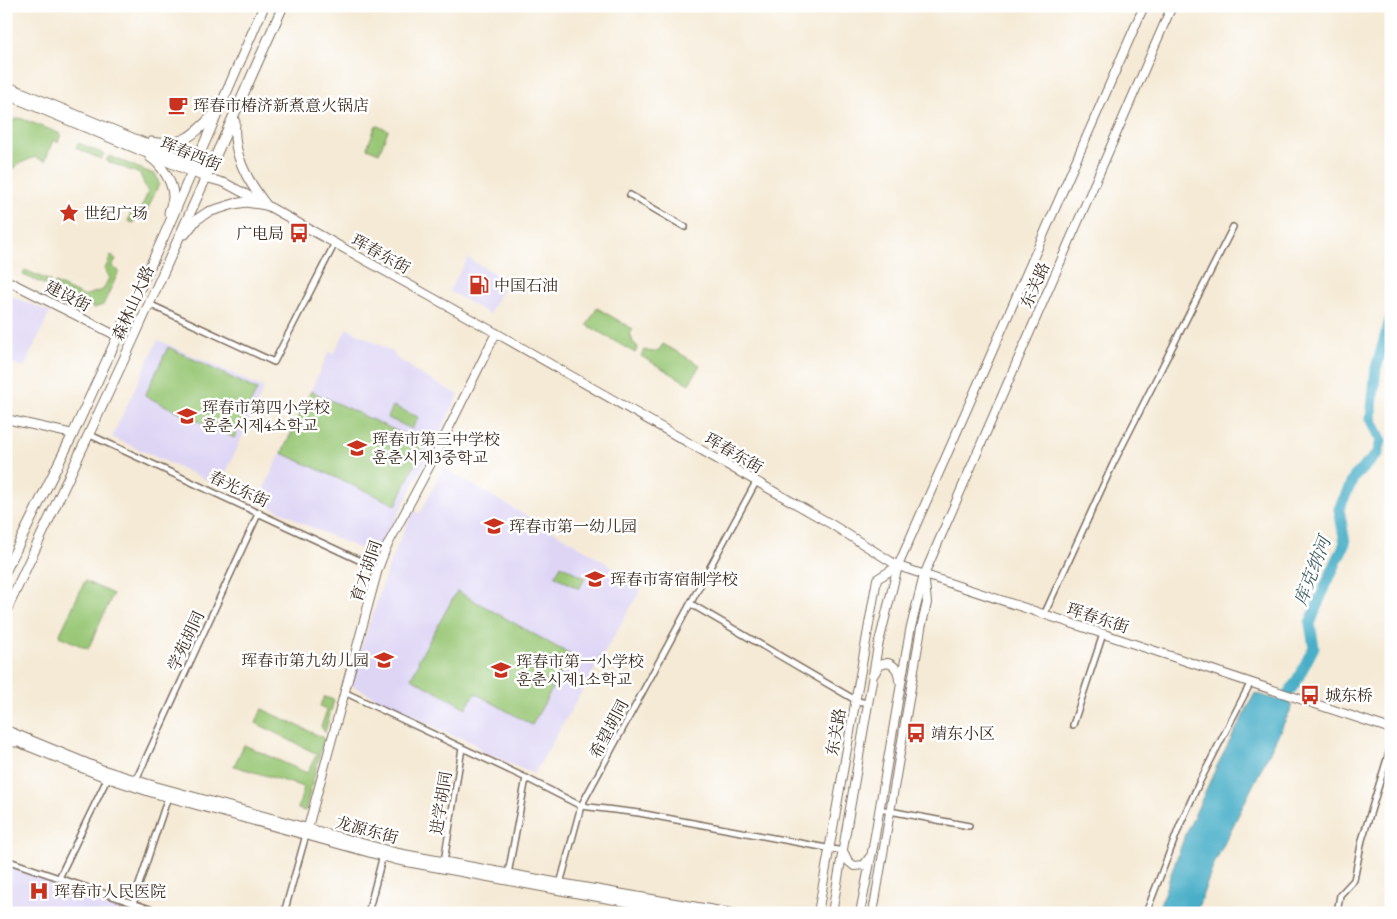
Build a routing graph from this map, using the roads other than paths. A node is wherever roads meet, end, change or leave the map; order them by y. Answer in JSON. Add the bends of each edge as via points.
{"nodes":[{"id":1,"x":264,"y":6,"type":"edge"},
{"id":2,"x":283,"y":6,"type":"edge"},
{"id":3,"x":1144,"y":6,"type":"edge"},
{"id":4,"x":1172,"y":6,"type":"edge"},
{"id":5,"x":8,"y":93,"type":"edge"},
{"id":6,"x":220,"y":108,"type":"junction"},
{"id":7,"x":235,"y":114,"type":"junction"},
{"id":8,"x":128,"y":137,"type":"junction"},
{"id":9,"x":137,"y":148,"type":"junction"},
{"id":10,"x":194,"y":167,"type":"junction"},
{"id":11,"x":208,"y":174,"type":"junction"},
{"id":12,"x":225,"y":184,"type":"joint"},
{"id":13,"x":630,"y":195,"type":"dead end"},
{"id":14,"x":266,"y":205,"type":"junction"},
{"id":15,"x":685,"y":227,"type":"dead end"},
{"id":16,"x":1234,"y":227,"type":"dead end"},
{"id":17,"x":164,"y":236,"type":"junction"},
{"id":18,"x":176,"y":244,"type":"junction"},
{"id":19,"x":334,"y":245,"type":"junction"},
{"id":20,"x":6,"y":280,"type":"edge"},
{"id":21,"x":149,"y":304,"type":"junction"},
{"id":22,"x":496,"y":333,"type":"junction"},
{"id":23,"x":117,"y":336,"type":"junction"},
{"id":24,"x":6,"y":419,"type":"edge"},
{"id":25,"x":73,"y":434,"type":"junction"},
{"id":26,"x":88,"y":434,"type":"junction"},
{"id":27,"x":756,"y":482,"type":"junction"},
{"id":28,"x":258,"y":512,"type":"junction"},
{"id":29,"x":898,"y":566,"type":"junction"},
{"id":30,"x":378,"y":569,"type":"junction"},
{"id":31,"x":6,"y":570,"type":"edge"},
{"id":32,"x":924,"y":575,"type":"junction"},
{"id":33,"x":691,"y":604,"type":"junction"},
{"id":34,"x":6,"y":611,"type":"edge"},
{"id":35,"x":1044,"y":615,"type":"junction"},
{"id":36,"x":1102,"y":634,"type":"junction"},
{"id":37,"x":872,"y":681,"type":"junction"},
{"id":38,"x":1254,"y":683,"type":"junction"},
{"id":39,"x":900,"y":690,"type":"junction"},
{"id":40,"x":344,"y":692,"type":"junction"},
{"id":41,"x":856,"y":700,"type":"junction"},
{"id":42,"x":868,"y":703,"type":"junction"},
{"id":43,"x":1073,"y":725,"type":"dead end"},
{"id":44,"x":1391,"y":729,"type":"edge"},
{"id":45,"x":6,"y":730,"type":"edge"},
{"id":46,"x":6,"y":738,"type":"edge"},
{"id":47,"x":6,"y":742,"type":"edge"},
{"id":48,"x":16,"y":742,"type":"junction"},
{"id":49,"x":1391,"y":746,"type":"edge"},
{"id":50,"x":462,"y":748,"type":"junction"},
{"id":51,"x":109,"y":775,"type":"junction"},
{"id":52,"x":526,"y":778,"type":"junction"},
{"id":53,"x":136,"y":780,"type":"junction"},
{"id":54,"x":168,"y":797,"type":"junction"},
{"id":55,"x":581,"y":806,"type":"junction"},
{"id":56,"x":879,"y":809,"type":"junction"},
{"id":57,"x":891,"y":811,"type":"junction"},
{"id":58,"x":969,"y":826,"type":"dead end"},
{"id":59,"x":306,"y":831,"type":"junction"},
{"id":60,"x":873,"y":847,"type":"junction"},
{"id":61,"x":829,"y":848,"type":"junction"},
{"id":62,"x":843,"y":851,"type":"junction"},
{"id":63,"x":383,"y":852,"type":"junction"},
{"id":64,"x":6,"y":860,"type":"edge"},
{"id":65,"x":444,"y":862,"type":"junction"},
{"id":66,"x":508,"y":874,"type":"junction"},
{"id":67,"x":58,"y":878,"type":"junction"},
{"id":68,"x":559,"y":887,"type":"junction"},
{"id":69,"x":133,"y":903,"type":"junction"},
{"id":70,"x":162,"y":913,"type":"edge"},
{"id":71,"x":284,"y":913,"type":"edge"},
{"id":72,"x":368,"y":913,"type":"edge"},
{"id":73,"x":690,"y":913,"type":"edge"},
{"id":74,"x":732,"y":913,"type":"edge"},
{"id":75,"x":818,"y":913,"type":"edge"},
{"id":76,"x":832,"y":913,"type":"edge"},
{"id":77,"x":860,"y":913,"type":"edge"},
{"id":78,"x":873,"y":913,"type":"edge"},
{"id":79,"x":1146,"y":913,"type":"edge"},
{"id":80,"x":1337,"y":913,"type":"edge"}],
"edges":[{"from":1,"to":6,"type":"main road","name":"森林山大路"},
{"from":2,"to":7,"type":"main road","name":"森林山大路"},
{"from":3,"to":29,"type":"main road","name":"东关路"},
{"from":4,"to":32,"type":"main road","name":"东关路"},
{"from":5,"to":8,"type":"main road","name":"珲春西街"},
{"from":5,"to":9,"type":"main road","name":"珲春西街"},
{"from":6,"to":8,"type":"main road","via":[[198,132],[175,143],[154,143]]},
{"from":6,"to":10,"type":"main road","name":"森林山大路"},
{"from":7,"to":11,"type":"main road","name":"森林山大路"},
{"from":7,"to":14,"type":"main road","via":[[236,148],[245,174]]},
{"from":8,"to":10,"type":"main road","name":"珲春西街"},
{"from":9,"to":10,"type":"main road","name":"珲春西街"},
{"from":9,"to":17,"type":"main road","via":[[164,170],[172,190]]},
{"from":10,"to":11,"type":"main road","name":"珲春西街"},
{"from":10,"to":17,"type":"main road","name":"森林山大路"},
{"from":11,"to":12,"type":"main road","name":"珲春西街"},
{"from":11,"to":18,"type":"main road","name":"森林山大路"},
{"from":12,"to":14,"type":"main road","name":"珲春东街"},
{"from":13,"to":15,"type":"street"},
{"from":14,"to":18,"type":"main road","via":[[246,202],[208,212],[196,220]]},
{"from":14,"to":19,"type":"main road","name":"珲春东街"},
{"from":16,"to":35,"type":"street","via":[[1113,464]]},
{"from":17,"to":23,"type":"main road","name":"森林山大路"},
{"from":18,"to":21,"type":"main road","name":"森林山大路"},
{"from":19,"to":21,"type":"street","via":[[274,362]]},
{"from":19,"to":22,"type":"main road","name":"珲春东街"},
{"from":20,"to":23,"type":"main road","name":"建设街"},
{"from":21,"to":26,"type":"main road","name":"森林山大路"},
{"from":22,"to":27,"type":"main road","name":"珲春东街"},
{"from":22,"to":30,"type":"main road","name":"育才胡同"},
{"from":23,"to":25,"type":"main road","name":"森林山大路"},
{"from":24,"to":25,"type":"main road"},
{"from":25,"to":31,"type":"main road","name":"森林山大路"},
{"from":26,"to":28,"type":"street","name":"春光东街"},
{"from":26,"to":34,"type":"main road","name":"森林山大路"},
{"from":27,"to":29,"type":"main road","name":"珲春东街"},
{"from":27,"to":33,"type":"street","name":"希望胡同"},
{"from":28,"to":30,"type":"street","name":"春光东街"},
{"from":28,"to":53,"type":"street","name":"学苑胡同"},
{"from":29,"to":32,"type":"main road","name":"珲春东街"},
{"from":29,"to":37,"type":"main road","name":"东关路"},
{"from":29,"to":41,"type":"main road","name":"东关路","via":[[877,579]]},
{"from":30,"to":40,"type":"main road","name":"育才胡同"},
{"from":32,"to":35,"type":"main road","name":"珲春东街"},
{"from":32,"to":39,"type":"main road","name":"东关路"},
{"from":32,"to":57,"type":"main road","name":"东关路","via":[[927,603]]},
{"from":33,"to":41,"type":"street"},
{"from":33,"to":55,"type":"street","name":"希望胡同"},
{"from":35,"to":36,"type":"main road","name":"珲春东街"},
{"from":36,"to":38,"type":"main road","name":"珲春东街"},
{"from":36,"to":43,"type":"street"},
{"from":37,"to":39,"type":"main road","via":[[879,665],[888,663],[897,669]]},
{"from":37,"to":42,"type":"main road","name":"东关路"},
{"from":38,"to":44,"type":"main road","name":"珲春东街"},
{"from":38,"to":79,"type":"street","via":[[1199,784]]},
{"from":39,"to":56,"type":"main road","name":"东关路"},
{"from":40,"to":50,"type":"street"},
{"from":40,"to":59,"type":"main road","name":"育才胡同"},
{"from":41,"to":42,"type":"street"},
{"from":41,"to":61,"type":"main road","name":"东关路"},
{"from":42,"to":62,"type":"main road","name":"东关路"},
{"from":45,"to":51,"type":"main road","name":"龙源东街"},
{"from":46,"to":48,"type":"main road","name":"龙源东街"},
{"from":47,"to":48,"type":"main road"},
{"from":48,"to":51,"type":"main road","name":"龙源东街"},
{"from":49,"to":80,"type":"street","via":[[1362,840],[1354,880],[1340,895]]},
{"from":50,"to":52,"type":"street"},
{"from":50,"to":65,"type":"street","name":"进学胡同"},
{"from":51,"to":53,"type":"main road","name":"龙源东街"},
{"from":51,"to":54,"type":"main road","name":"龙源东街"},
{"from":51,"to":67,"type":"street"},
{"from":52,"to":55,"type":"street"},
{"from":52,"to":66,"type":"street"},
{"from":53,"to":59,"type":"main road","name":"龙源东街"},
{"from":54,"to":59,"type":"main road","name":"龙源东街"},
{"from":54,"to":69,"type":"street"},
{"from":55,"to":61,"type":"street","via":[[639,813]]},
{"from":55,"to":68,"type":"street","name":"希望胡同"},
{"from":56,"to":57,"type":"street"},
{"from":56,"to":60,"type":"main road","name":"东关路"},
{"from":57,"to":58,"type":"street"},
{"from":57,"to":78,"type":"main road","name":"东关路"},
{"from":59,"to":63,"type":"main road","name":"龙源东街"},
{"from":59,"to":71,"type":"street"},
{"from":60,"to":62,"type":"main road","via":[[868,860],[860,866],[851,864]]},
{"from":60,"to":77,"type":"main road","name":"东关路"},
{"from":61,"to":62,"type":"street"},
{"from":61,"to":75,"type":"main road","name":"东关路"},
{"from":62,"to":76,"type":"main road","name":"东关路"},
{"from":63,"to":65,"type":"main road","name":"龙源东街"},
{"from":63,"to":68,"type":"main road","name":"龙源东街"},
{"from":63,"to":72,"type":"street"},
{"from":64,"to":67,"type":"street"},
{"from":65,"to":66,"type":"main road","name":"龙源东街"},
{"from":66,"to":68,"type":"main road","name":"龙源东街"},
{"from":67,"to":69,"type":"street"},
{"from":68,"to":73,"type":"main road","name":"龙源东街"},
{"from":68,"to":74,"type":"main road","name":"龙源东街"},
{"from":69,"to":70,"type":"street"}]}
